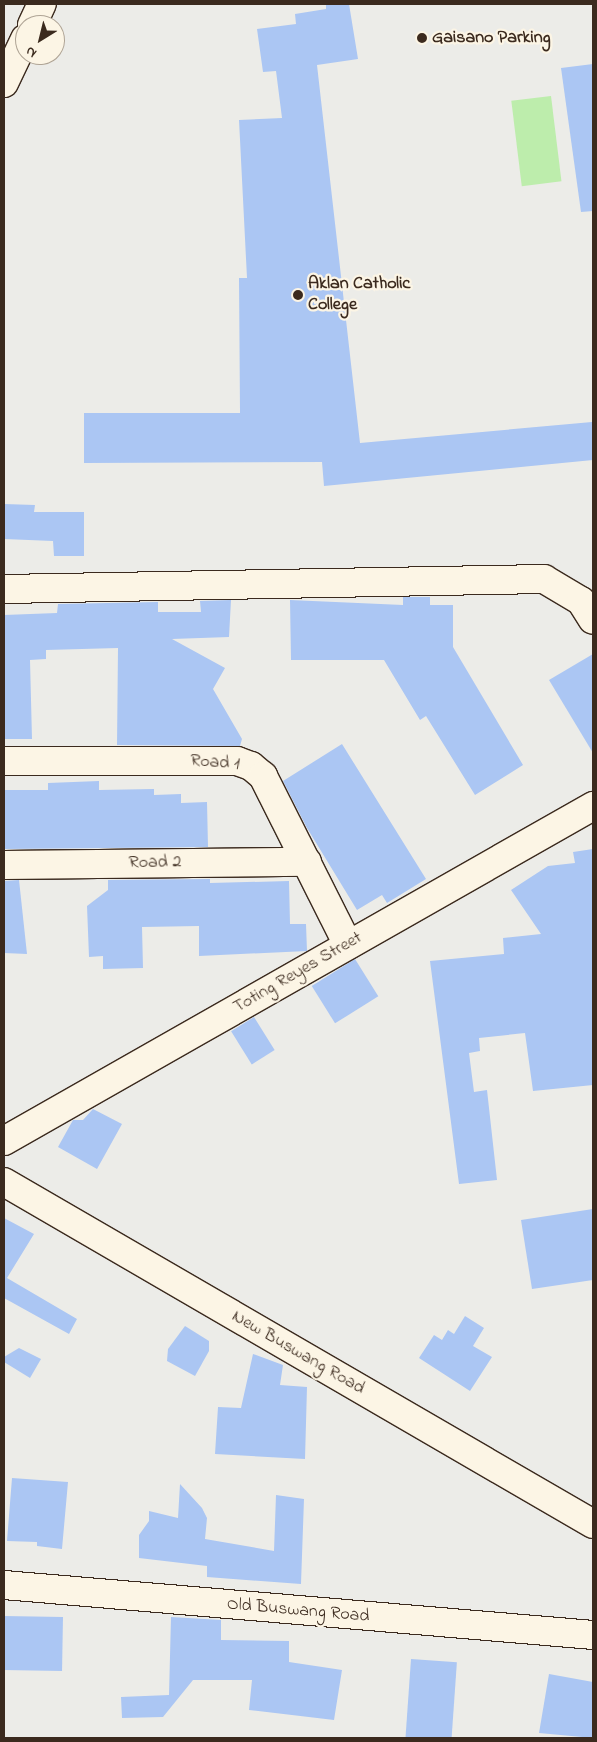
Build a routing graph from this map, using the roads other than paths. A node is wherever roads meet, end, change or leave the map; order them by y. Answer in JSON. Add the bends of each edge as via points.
{"nodes":[{"id":1,"x":15,"y":60,"type":"edge"},
{"id":2,"x":4,"y":83,"type":"edge"},
{"id":3,"x":4,"y":589,"type":"edge"},
{"id":4,"x":593,"y":620,"type":"edge"},
{"id":5,"x":4,"y":761,"type":"edge"},
{"id":6,"x":593,"y":806,"type":"edge"},
{"id":7,"x":307,"y":862,"type":"junction"},
{"id":8,"x":4,"y":865,"type":"edge"},
{"id":9,"x":348,"y":945,"type":"junction"},
{"id":10,"x":4,"y":1141,"type":"edge"},
{"id":11,"x":4,"y":1182,"type":"edge"},
{"id":12,"x":593,"y":1524,"type":"edge"},
{"id":13,"x":4,"y":1586,"type":"edge"},
{"id":14,"x":593,"y":1635,"type":"edge"}],
"edges":[{"from":1,"to":2,"type":"street"},
{"from":3,"to":4,"type":"street","via":[[544,580],[563,587],[581,601]]},
{"from":5,"to":7,"type":"street","name":"Road 1","via":[[237,761],[263,776]]},
{"from":6,"to":9,"type":"street","name":"Toting Reyes Street"},
{"from":7,"to":8,"type":"street","name":"Road 2"},
{"from":7,"to":9,"type":"street","name":"Road 1"},
{"from":9,"to":10,"type":"street","name":"Toting Reyes Street"},
{"from":11,"to":12,"type":"street","name":"New Buswang Road"},
{"from":13,"to":14,"type":"street","name":"Old Buswang Road"}]}
